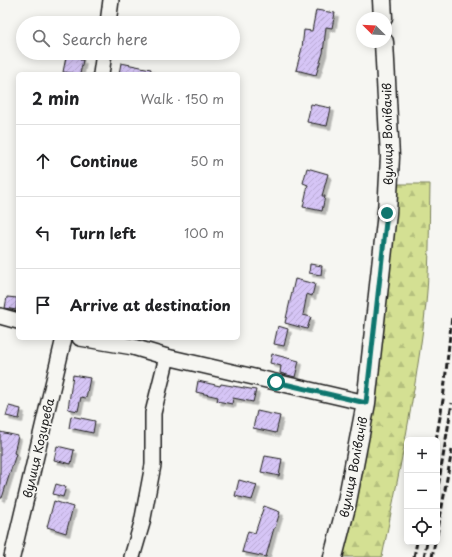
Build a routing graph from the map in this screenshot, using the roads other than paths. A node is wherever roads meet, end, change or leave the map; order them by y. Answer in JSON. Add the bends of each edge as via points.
{"nodes":[{"id":1,"x":111,"y":0,"type":"edge"},
{"id":2,"x":382,"y":0,"type":"edge"},
{"id":3,"x":383,"y":12,"type":"edge"},
{"id":4,"x":109,"y":16,"type":"edge"},
{"id":5,"x":384,"y":48,"type":"edge"},
{"id":6,"x":103,"y":60,"type":"edge"},
{"id":7,"x":101,"y":72,"type":"edge"},
{"id":8,"x":0,"y":316,"type":"edge"},
{"id":9,"x":16,"y":320,"type":"edge"},
{"id":10,"x":64,"y":340,"type":"edge"},
{"id":11,"x":92,"y":340,"type":"edge"},
{"id":12,"x":167,"y":356,"type":"junction"},
{"id":13,"x":366,"y":403,"type":"junction"},
{"id":14,"x":12,"y":557,"type":"edge"},
{"id":15,"x":132,"y":557,"type":"edge"},
{"id":16,"x":333,"y":557,"type":"edge"}],
"edges":[{"from":1,"to":4,"type":"street"},
{"from":2,"to":3,"type":"street"},
{"from":5,"to":13,"type":"street","name":"вулиця Волівачів","via":[[390,157],[387,213]]},
{"from":6,"to":7,"type":"street"},
{"from":8,"to":9,"type":"street"},
{"from":10,"to":14,"type":"street","name":"вулиця Козирева"},
{"from":11,"to":12,"type":"street"},
{"from":12,"to":13,"type":"street"},
{"from":12,"to":15,"type":"street","via":[[153,413],[153,465],[142,523]]},
{"from":13,"to":16,"type":"street","name":"вулиця Волівачів","via":[[346,507]]}]}
